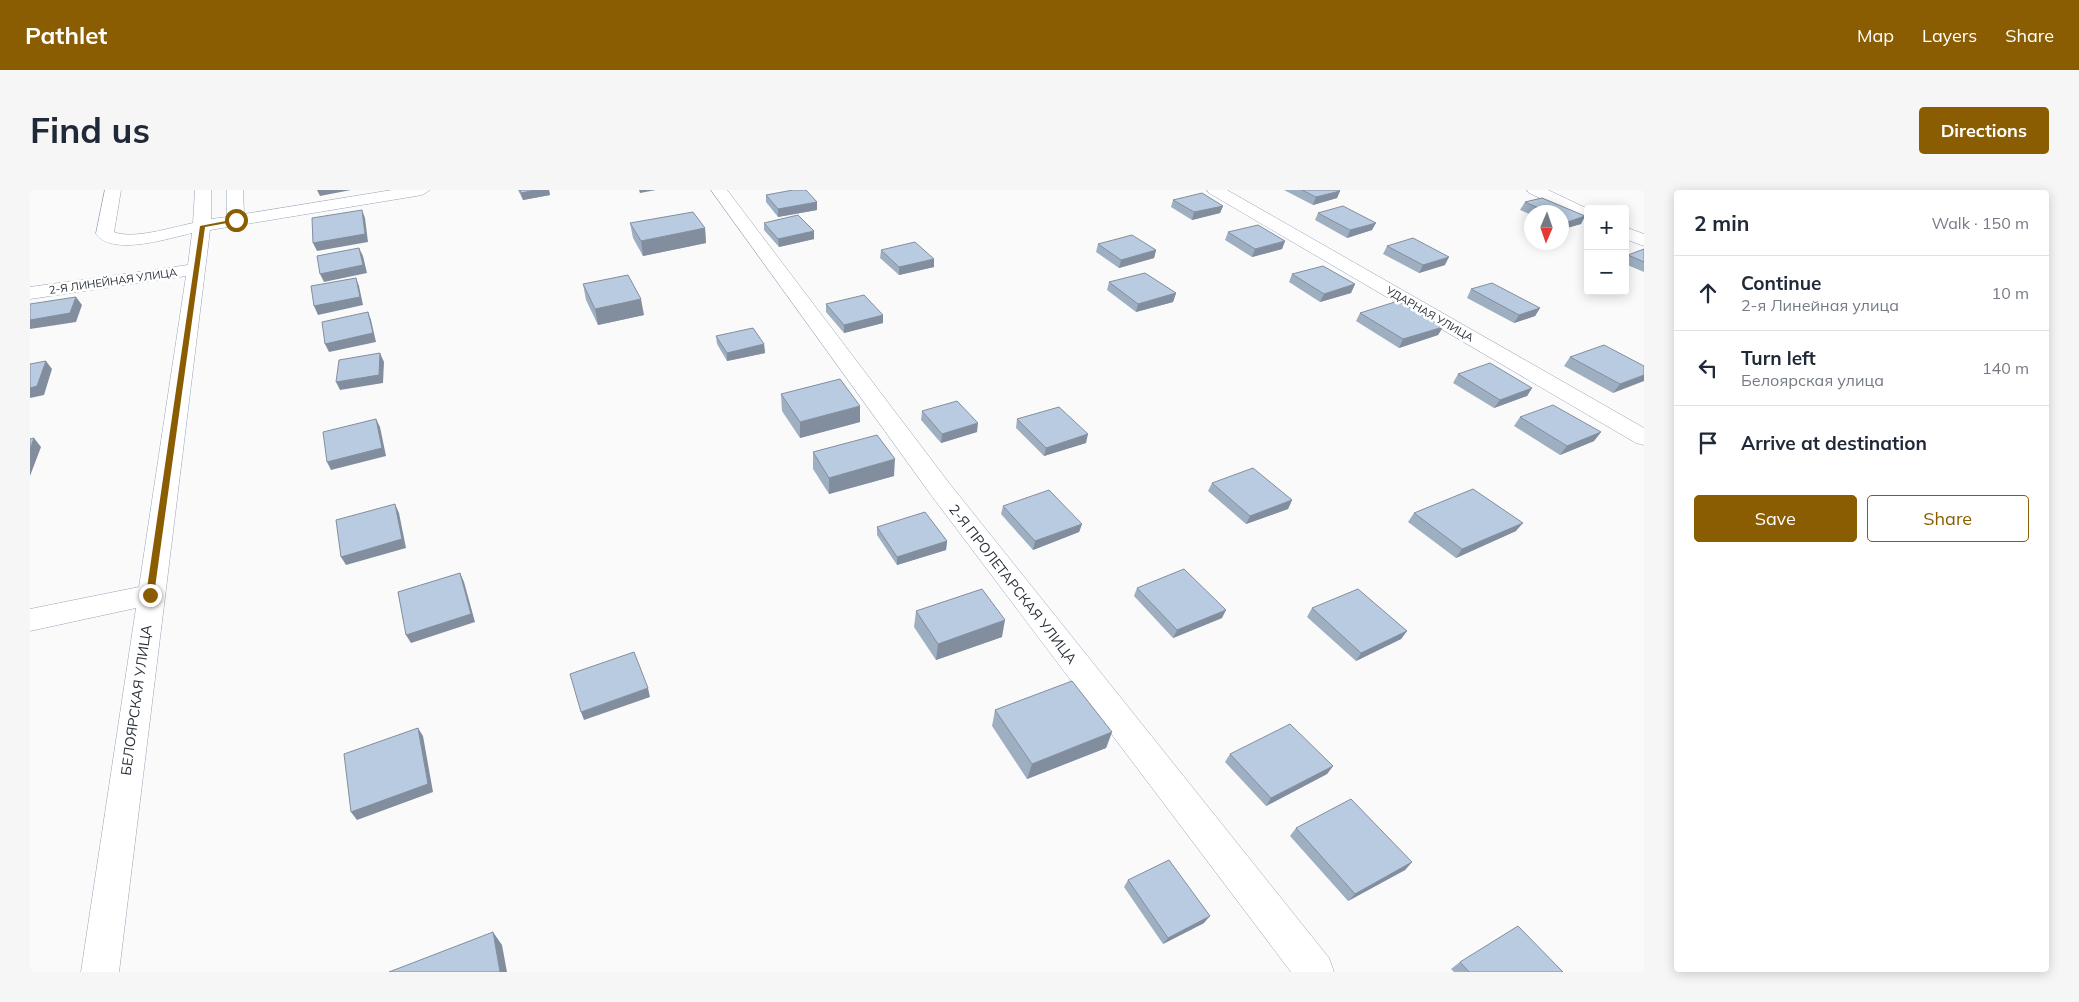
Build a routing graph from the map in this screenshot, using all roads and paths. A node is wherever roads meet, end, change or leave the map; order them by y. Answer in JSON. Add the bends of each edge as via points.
{"nodes":[{"id":1,"x":114,"y":190,"type":"edge"},
{"id":2,"x":203,"y":190,"type":"edge"},
{"id":3,"x":236,"y":190,"type":"edge"},
{"id":4,"x":422,"y":190,"type":"edge"},
{"id":5,"x":719,"y":190,"type":"edge"},
{"id":6,"x":1215,"y":190,"type":"edge"},
{"id":7,"x":1535,"y":190,"type":"edge"},
{"id":8,"x":1584,"y":213,"type":"edge"},
{"id":9,"x":236,"y":220,"type":"junction"},
{"id":10,"x":202,"y":226,"type":"junction"},
{"id":11,"x":1629,"y":234,"type":"edge"},
{"id":12,"x":1644,"y":241,"type":"edge"},
{"id":13,"x":196,"y":269,"type":"junction"},
{"id":14,"x":30,"y":293,"type":"edge"},
{"id":15,"x":1644,"y":438,"type":"edge"},
{"id":16,"x":150,"y":595,"type":"junction"},
{"id":17,"x":30,"y":620,"type":"edge"},
{"id":18,"x":100,"y":972,"type":"edge"},
{"id":19,"x":1316,"y":972,"type":"edge"}],
"edges":[{"from":1,"to":10,"type":"street","via":[[105,234],[118,240]]},
{"from":2,"to":10,"type":"street","name":"БЕЛОЯРСКАЯ УЛИЦА"},
{"from":3,"to":9,"type":"street"},
{"from":4,"to":9,"type":"street"},
{"from":5,"to":19,"type":"street","name":"2-Я ПРОЛЕТАРСКАЯ УЛИЦА","via":[[940,489]]},
{"from":6,"to":15,"type":"street","name":"УДАРНАЯ УЛИЦА"},
{"from":7,"to":8,"type":"street"},
{"from":9,"to":10,"type":"street"},
{"from":10,"to":13,"type":"street","name":"БЕЛОЯРСКАЯ УЛИЦА"},
{"from":11,"to":12,"type":"street"},
{"from":13,"to":14,"type":"street","name":"2-Я ЛИНЕЙНАЯ УЛИЦА"},
{"from":13,"to":16,"type":"street","name":"БЕЛОЯРСКАЯ УЛИЦА"},
{"from":16,"to":17,"type":"street"},
{"from":16,"to":18,"type":"street","name":"БЕЛОЯРСКАЯ УЛИЦА"}]}
